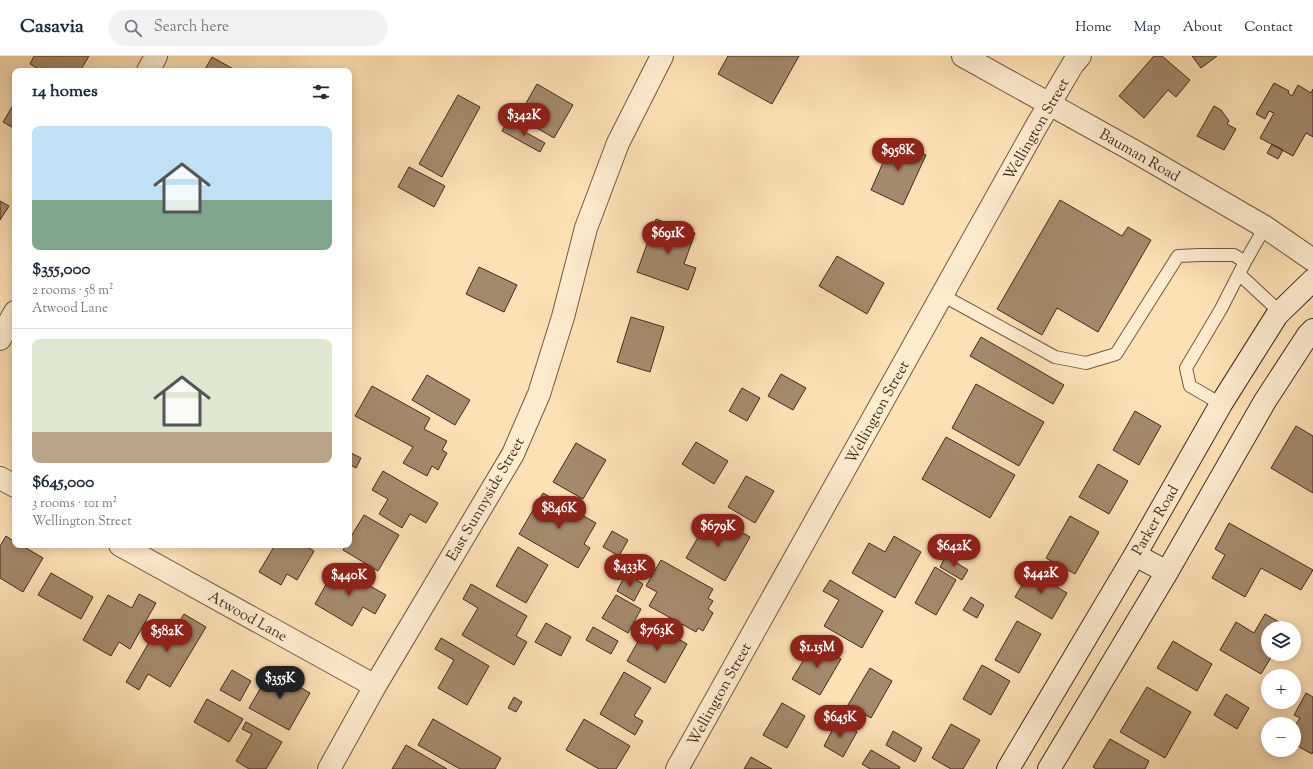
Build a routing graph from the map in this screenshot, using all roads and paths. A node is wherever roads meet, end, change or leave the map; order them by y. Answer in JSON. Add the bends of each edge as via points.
{"nodes":[{"id":1,"x":156,"y":56,"type":"edge"},
{"id":2,"x":662,"y":56,"type":"edge"},
{"id":3,"x":964,"y":56,"type":"edge"},
{"id":4,"x":1080,"y":56,"type":"edge"},
{"id":5,"x":150,"y":68,"type":"edge"},
{"id":6,"x":1050,"y":104,"type":"junction"},
{"id":7,"x":1265,"y":227,"type":"junction"},
{"id":8,"x":1313,"y":260,"type":"edge"},
{"id":9,"x":1245,"y":262,"type":"junction"},
{"id":10,"x":1239,"y":274,"type":"junction"},
{"id":11,"x":1313,"y":280,"type":"edge"},
{"id":12,"x":942,"y":295,"type":"junction"},
{"id":13,"x":1280,"y":312,"type":"junction"},
{"id":14,"x":12,"y":317,"type":"edge"},
{"id":15,"x":1313,"y":330,"type":"edge"},
{"id":16,"x":0,"y":339,"type":"edge"},
{"id":17,"x":1221,"y":404,"type":"junction"},
{"id":18,"x":0,"y":478,"type":"edge"},
{"id":19,"x":12,"y":484,"type":"edge"},
{"id":20,"x":125,"y":548,"type":"edge"},
{"id":21,"x":1135,"y":555,"type":"junction"},
{"id":22,"x":1167,"y":572,"type":"junction"},
{"id":23,"x":375,"y":686,"type":"junction"},
{"id":24,"x":329,"y":769,"type":"edge"},
{"id":25,"x":677,"y":769,"type":"edge"},
{"id":26,"x":1008,"y":769,"type":"edge"},
{"id":27,"x":1049,"y":769,"type":"edge"}],
"edges":[{"from":1,"to":5,"type":"street"},
{"from":2,"to":23,"type":"street","name":"East Sunnyside Street","via":[[618,143],[591,214],[540,394],[513,454]]},
{"from":3,"to":6,"type":"street","name":"Bauman Road"},
{"from":4,"to":6,"type":"street","name":"Wellington Street"},
{"from":6,"to":7,"type":"street","name":"Bauman Road"},
{"from":6,"to":12,"type":"street","name":"Wellington Street"},
{"from":7,"to":8,"type":"street","name":"Bauman Road"},
{"from":7,"to":9,"type":"lane"},
{"from":9,"to":10,"type":"lane"},
{"from":9,"to":12,"type":"lane","via":[[1234,255],[1178,256],[1116,354],[1086,363],[1055,357]]},
{"from":10,"to":13,"type":"lane"},
{"from":10,"to":17,"type":"lane","via":[[1186,368],[1190,386]]},
{"from":11,"to":13,"type":"street","name":"Parker Road"},
{"from":12,"to":25,"type":"street","name":"Wellington Street"},
{"from":13,"to":17,"type":"street","name":"Parker Road"},
{"from":14,"to":16,"type":"street"},
{"from":15,"to":22,"type":"street","via":[[1265,401]]},
{"from":17,"to":21,"type":"street","name":"Parker Road"},
{"from":18,"to":19,"type":"street"},
{"from":20,"to":23,"type":"street","name":"Atwood Lane"},
{"from":21,"to":22,"type":"street"},
{"from":21,"to":26,"type":"street","name":"Parker Road"},
{"from":22,"to":27,"type":"street"},
{"from":23,"to":24,"type":"street","name":"East Sunnyside Street"}]}
